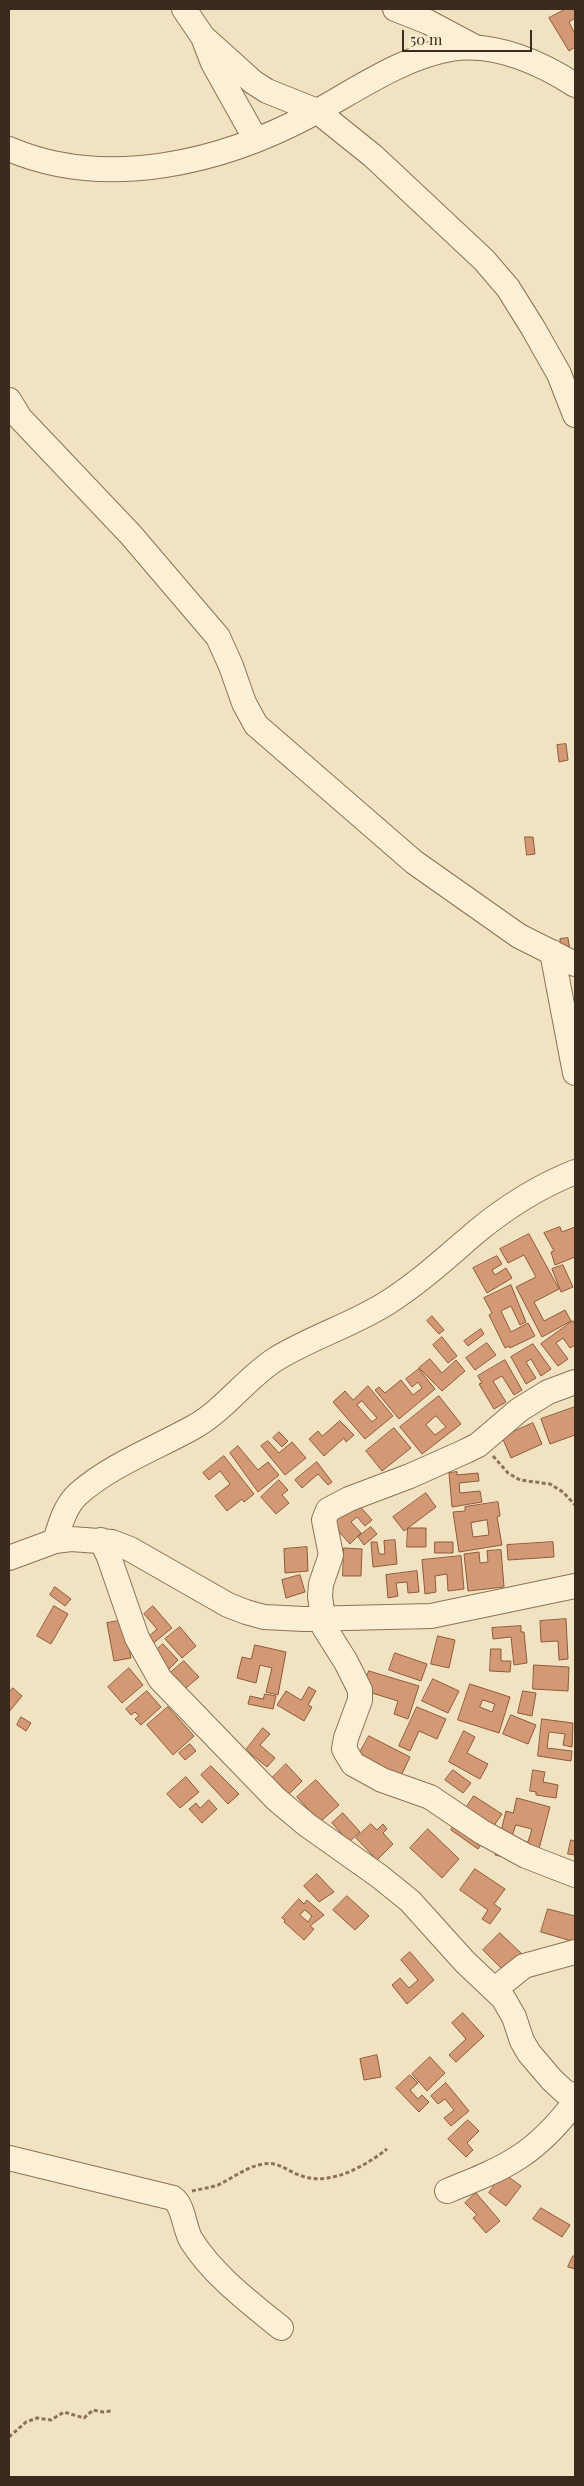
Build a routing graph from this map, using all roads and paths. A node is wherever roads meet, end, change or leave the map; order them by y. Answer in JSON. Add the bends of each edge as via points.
{"nodes":[{"id":1,"x":184,"y":9,"type":"edge"},
{"id":2,"x":395,"y":9,"type":"edge"},
{"id":3,"x":203,"y":37,"type":"junction"},
{"id":4,"x":477,"y":48,"type":"junction"},
{"id":5,"x":575,"y":85,"type":"edge"},
{"id":6,"x":317,"y":111,"type":"junction"},
{"id":7,"x":256,"y":140,"type":"junction"},
{"id":8,"x":9,"y":149,"type":"edge"},
{"id":9,"x":9,"y":400,"type":"edge"},
{"id":10,"x":575,"y":416,"type":"edge"},
{"id":11,"x":552,"y":952,"type":"junction"},
{"id":12,"x":575,"y":964,"type":"edge"},
{"id":13,"x":575,"y":1073,"type":"edge"},
{"id":14,"x":575,"y":1172,"type":"edge"},
{"id":15,"x":575,"y":1382,"type":"edge"},
{"id":16,"x":481,"y":1443,"type":"junction"},
{"id":17,"x":575,"y":1505,"type":"edge"},
{"id":18,"x":101,"y":1540,"type":"junction"},
{"id":19,"x":55,"y":1541,"type":"junction"},
{"id":20,"x":9,"y":1558,"type":"edge"},
{"id":21,"x":575,"y":1586,"type":"edge"},
{"id":22,"x":322,"y":1619,"type":"junction"},
{"id":23,"x":575,"y":1875,"type":"edge"},
{"id":24,"x":575,"y":1952,"type":"edge"},
{"id":25,"x":494,"y":1989,"type":"junction"},
{"id":26,"x":575,"y":2096,"type":"edge"},
{"id":27,"x":575,"y":2102,"type":"edge"},
{"id":28,"x":387,"y":2149,"type":"dead end"},
{"id":29,"x":9,"y":2158,"type":"edge"},
{"id":30,"x":447,"y":2191,"type":"dead end"},
{"id":31,"x":173,"y":2198,"type":"junction"},
{"id":32,"x":281,"y":2328,"type":"dead end"},
{"id":33,"x":111,"y":2411,"type":"dead end"},
{"id":34,"x":9,"y":2437,"type":"edge"}],
"edges":[{"from":1,"to":3,"type":"street"},
{"from":2,"to":4,"type":"street"},
{"from":3,"to":6,"type":"street","via":[[253,82]]},
{"from":3,"to":7,"type":"street","via":[[213,63]]},
{"from":4,"to":5,"type":"street","via":[[505,52],[528,60]]},
{"from":4,"to":6,"type":"street","via":[[451,49],[428,56],[374,78]]},
{"from":6,"to":7,"type":"street"},
{"from":6,"to":10,"type":"street","via":[[374,156],[484,260],[508,288],[559,374]]},
{"from":7,"to":8,"type":"street","via":[[203,159],[127,168],[70,168]]},
{"from":9,"to":11,"type":"street","via":[[20,418],[131,534],[218,637],[256,725],[414,862],[519,936]]},
{"from":11,"to":12,"type":"street"},
{"from":11,"to":13,"type":"street"},
{"from":14,"to":19,"type":"street","via":[[494,1218],[427,1275],[385,1304],[359,1320],[276,1359],[202,1422],[157,1444],[91,1484],[69,1504]]},
{"from":15,"to":16,"type":"street","via":[[548,1392],[519,1410]]},
{"from":16,"to":17,"type":"path","via":[[508,1473],[520,1480],[550,1484]]},
{"from":16,"to":22,"type":"street","via":[[328,1510],[324,1520],[331,1555],[321,1584]]},
{"from":18,"to":19,"type":"street"},
{"from":18,"to":22,"type":"street","via":[[130,1549],[246,1612],[264,1617]]},
{"from":18,"to":25,"type":"street","via":[[136,1638],[151,1667],[172,1693],[276,1799],[336,1848],[402,1894]]},
{"from":19,"to":20,"type":"street"},
{"from":21,"to":22,"type":"street","via":[[432,1616]]},
{"from":22,"to":23,"type":"street","via":[[360,1690],[360,1700],[344,1749],[353,1764],[382,1780],[430,1797],[482,1832],[526,1856]]},
{"from":24,"to":25,"type":"street","via":[[524,1966]]},
{"from":25,"to":26,"type":"street","via":[[511,2011],[529,2053],[552,2080]]},
{"from":27,"to":30,"type":"street","via":[[544,2138],[523,2156],[504,2168]]},
{"from":28,"to":31,"type":"path","via":[[351,2170],[325,2178],[302,2176],[280,2164],[266,2164],[240,2172],[216,2186]]},
{"from":29,"to":31,"type":"street"},
{"from":31,"to":32,"type":"street","via":[[179,2206],[187,2232],[202,2254],[219,2274]]},
{"from":33,"to":34,"type":"path","via":[[93,2410],[84,2418],[64,2412],[52,2420],[33,2419],[16,2428]]}]}
